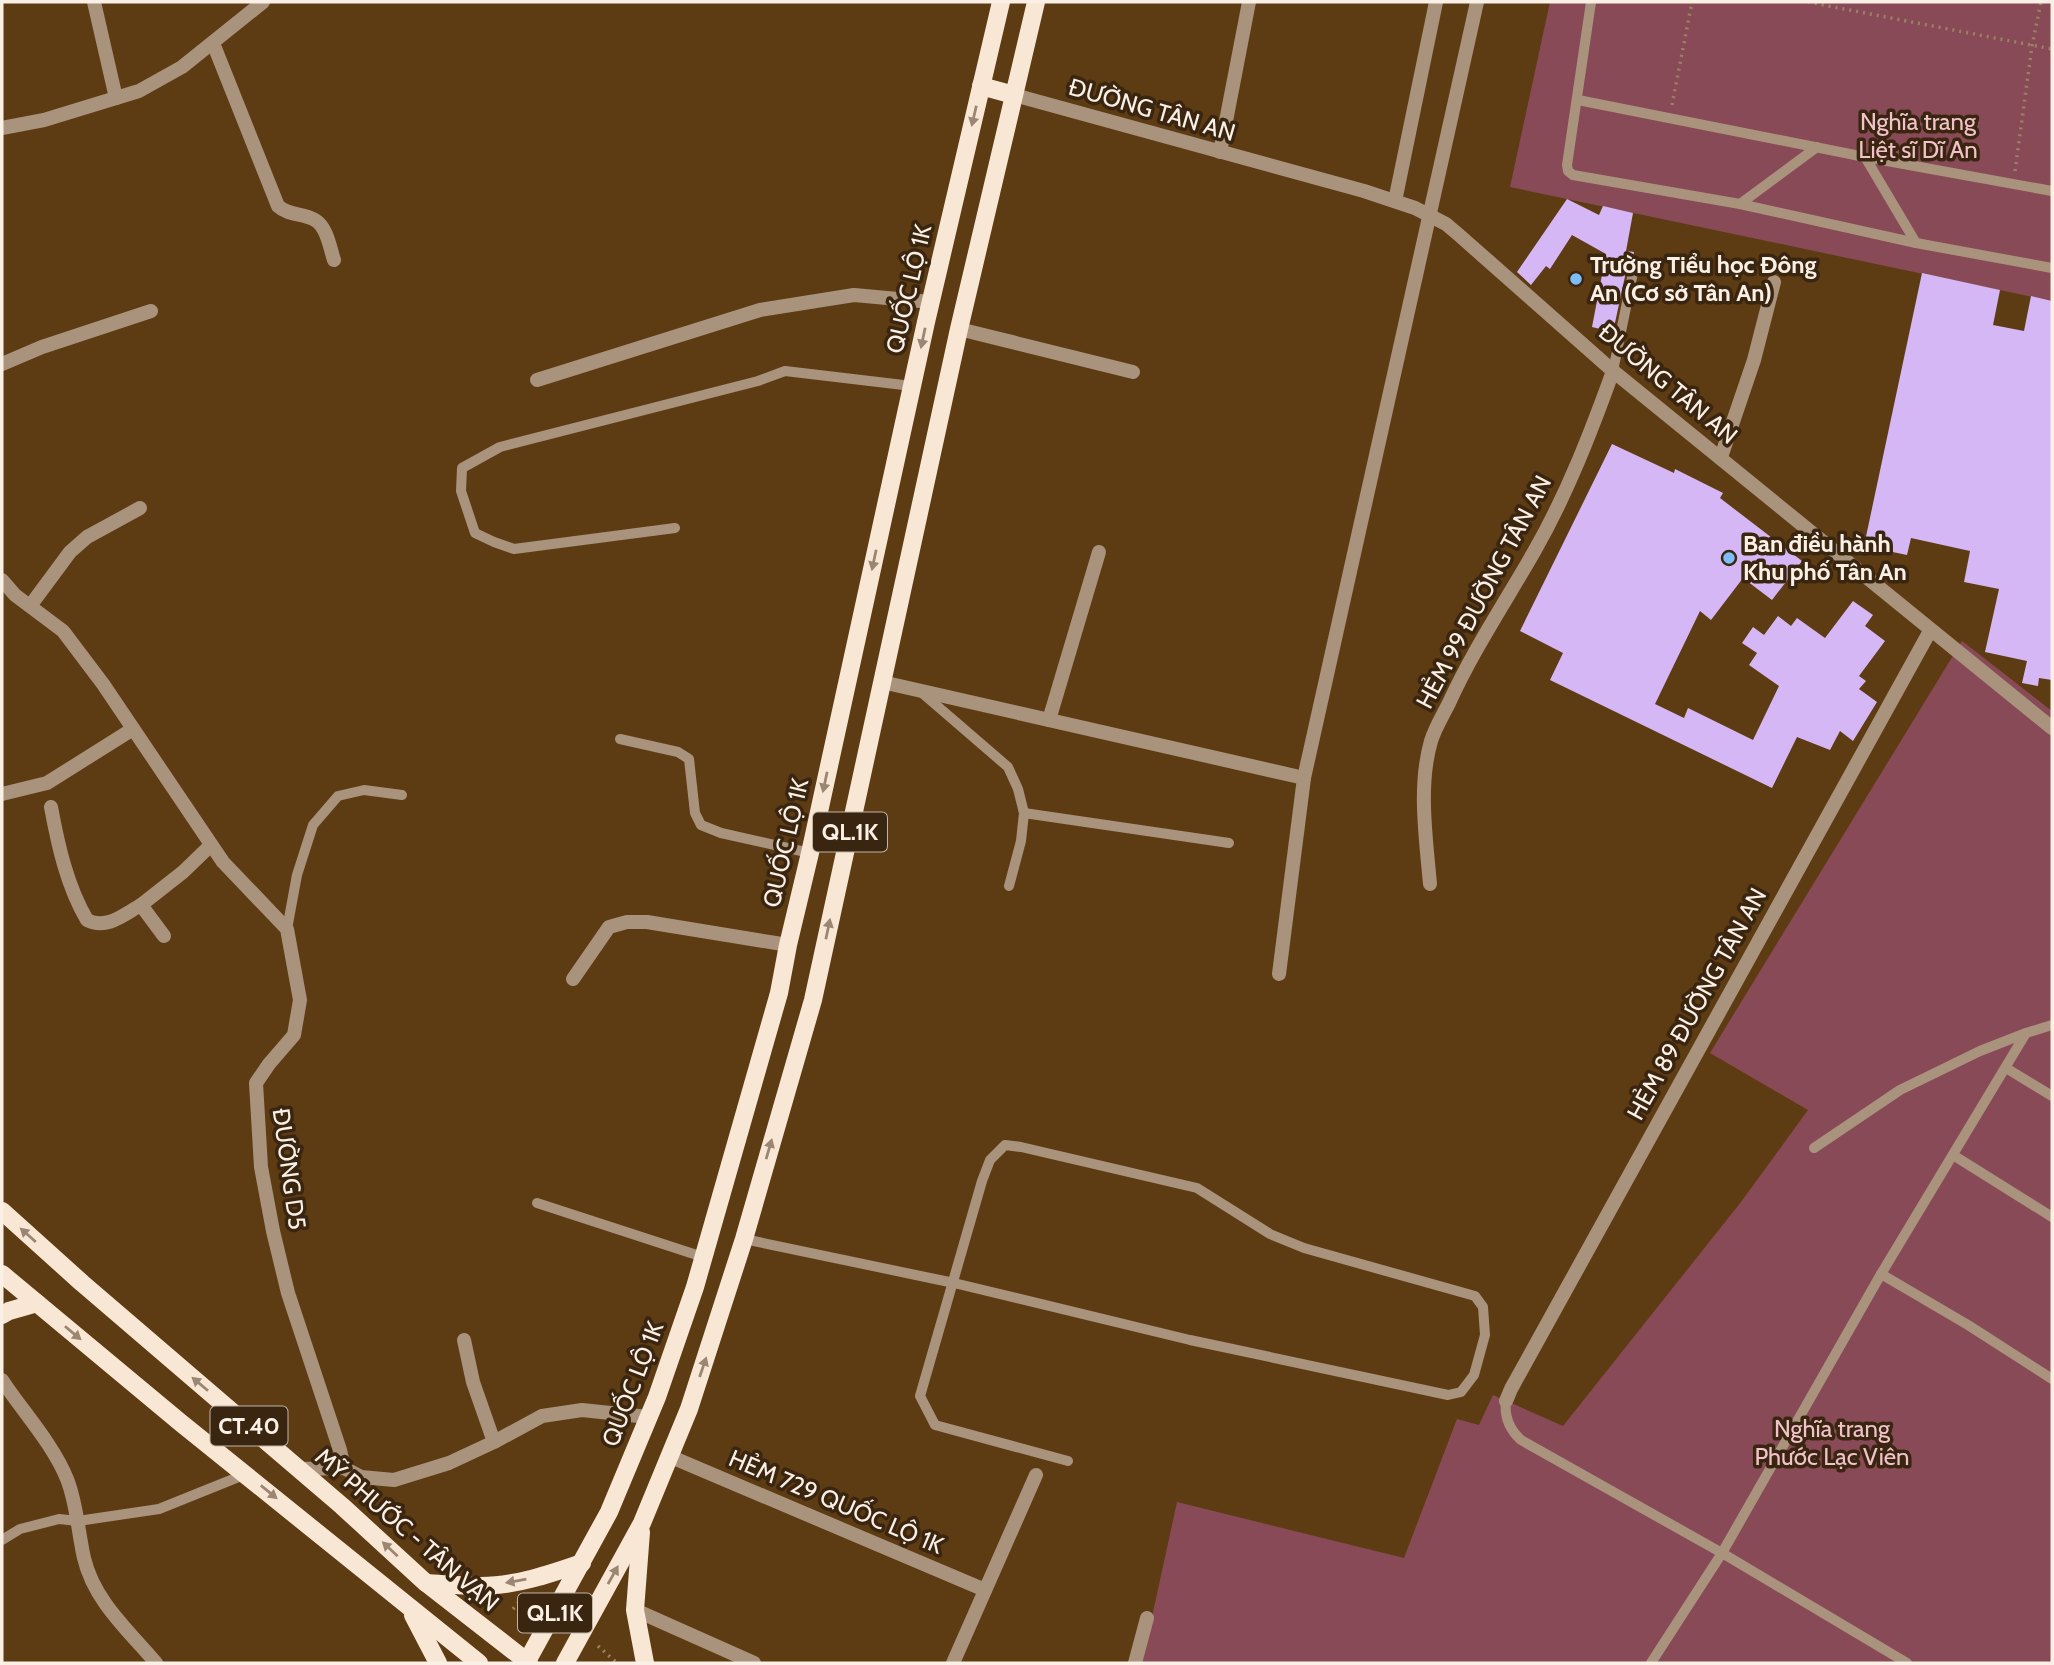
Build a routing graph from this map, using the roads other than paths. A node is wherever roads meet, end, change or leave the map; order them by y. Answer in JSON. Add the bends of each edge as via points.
{"nodes":[{"id":1,"x":94,"y":2,"type":"edge"},
{"id":2,"x":263,"y":2,"type":"edge"},
{"id":3,"x":1001,"y":2,"type":"edge"},
{"id":4,"x":1036,"y":2,"type":"edge"},
{"id":5,"x":1249,"y":2,"type":"edge"},
{"id":6,"x":1436,"y":2,"type":"edge"},
{"id":7,"x":1477,"y":2,"type":"edge"},
{"id":8,"x":1591,"y":2,"type":"edge"},
{"id":9,"x":213,"y":43,"type":"junction"},
{"id":10,"x":981,"y":86,"type":"junction"},
{"id":11,"x":1014,"y":95,"type":"junction"},
{"id":12,"x":116,"y":98,"type":"junction"},
{"id":13,"x":1578,"y":100,"type":"junction"},
{"id":14,"x":2,"y":128,"type":"edge"},
{"id":15,"x":1817,"y":147,"type":"junction"},
{"id":16,"x":1220,"y":152,"type":"junction"},
{"id":17,"x":1865,"y":157,"type":"junction"},
{"id":18,"x":2052,"y":191,"type":"edge"},
{"id":19,"x":1395,"y":201,"type":"junction"},
{"id":20,"x":1740,"y":204,"type":"junction"},
{"id":21,"x":1430,"y":216,"type":"junction"},
{"id":22,"x":1916,"y":243,"type":"junction"},
{"id":23,"x":334,"y":260,"type":"dead end"},
{"id":24,"x":1634,"y":268,"type":"dead end"},
{"id":25,"x":2052,"y":268,"type":"edge"},
{"id":26,"x":1774,"y":282,"type":"dead end"},
{"id":27,"x":931,"y":302,"type":"junction"},
{"id":28,"x":151,"y":311,"type":"dead end"},
{"id":29,"x":959,"y":329,"type":"junction"},
{"id":30,"x":2,"y":364,"type":"edge"},
{"id":31,"x":1613,"y":371,"type":"junction"},
{"id":32,"x":1133,"y":372,"type":"dead end"},
{"id":33,"x":537,"y":380,"type":"dead end"},
{"id":34,"x":912,"y":386,"type":"junction"},
{"id":35,"x":1721,"y":457,"type":"junction"},
{"id":36,"x":140,"y":508,"type":"dead end"},
{"id":37,"x":675,"y":528,"type":"dead end"},
{"id":38,"x":1099,"y":552,"type":"dead end"},
{"id":39,"x":2,"y":580,"type":"edge"},
{"id":40,"x":30,"y":606,"type":"junction"},
{"id":41,"x":1930,"y":631,"type":"junction"},
{"id":42,"x":882,"y":682,"type":"junction"},
{"id":43,"x":918,"y":690,"type":"junction"},
{"id":44,"x":1049,"y":720,"type":"junction"},
{"id":45,"x":2052,"y":728,"type":"edge"},
{"id":46,"x":134,"y":729,"type":"junction"},
{"id":47,"x":621,"y":739,"type":"dead end"},
{"id":48,"x":1304,"y":778,"type":"junction"},
{"id":49,"x":2,"y":794,"type":"edge"},
{"id":50,"x":402,"y":795,"type":"dead end"},
{"id":51,"x":51,"y":807,"type":"dead end"},
{"id":52,"x":1024,"y":813,"type":"junction"},
{"id":53,"x":1228,"y":843,"type":"dead end"},
{"id":54,"x":211,"y":845,"type":"junction"},
{"id":55,"x":810,"y":853,"type":"junction"},
{"id":56,"x":1430,"y":884,"type":"dead end"},
{"id":57,"x":1009,"y":886,"type":"dead end"},
{"id":58,"x":141,"y":905,"type":"junction"},
{"id":59,"x":287,"y":929,"type":"junction"},
{"id":60,"x":164,"y":936,"type":"dead end"},
{"id":61,"x":788,"y":945,"type":"junction"},
{"id":62,"x":1279,"y":974,"type":"dead end"},
{"id":63,"x":573,"y":979,"type":"dead end"},
{"id":64,"x":2052,"y":1025,"type":"edge"},
{"id":65,"x":2026,"y":1032,"type":"junction"},
{"id":66,"x":2006,"y":1068,"type":"junction"},
{"id":67,"x":2052,"y":1096,"type":"edge"},
{"id":68,"x":1814,"y":1148,"type":"dead end"},
{"id":69,"x":1953,"y":1155,"type":"junction"},
{"id":70,"x":537,"y":1203,"type":"dead end"},
{"id":71,"x":2,"y":1211,"type":"edge"},
{"id":72,"x":2052,"y":1217,"type":"edge"},
{"id":73,"x":744,"y":1239,"type":"junction"},
{"id":74,"x":703,"y":1257,"type":"junction"},
{"id":75,"x":2,"y":1274,"type":"edge"},
{"id":76,"x":1881,"y":1274,"type":"junction"},
{"id":77,"x":954,"y":1283,"type":"junction"},
{"id":78,"x":37,"y":1303,"type":"junction"},
{"id":79,"x":2,"y":1315,"type":"edge"},
{"id":80,"x":464,"y":1340,"type":"dead end"},
{"id":81,"x":2052,"y":1379,"type":"edge"},
{"id":82,"x":2,"y":1380,"type":"edge"},
{"id":83,"x":1506,"y":1401,"type":"joint"},
{"id":84,"x":648,"y":1417,"type":"junction"},
{"id":85,"x":494,"y":1442,"type":"junction"},
{"id":86,"x":669,"y":1456,"type":"junction"},
{"id":87,"x":1068,"y":1461,"type":"dead end"},
{"id":88,"x":344,"y":1468,"type":"junction"},
{"id":89,"x":299,"y":1469,"type":"junction"},
{"id":90,"x":246,"y":1474,"type":"junction"},
{"id":91,"x":1037,"y":1475,"type":"dead end"},
{"id":92,"x":78,"y":1521,"type":"junction"},
{"id":93,"x":642,"y":1523,"type":"junction"},
{"id":94,"x":2,"y":1540,"type":"edge"},
{"id":95,"x":1722,"y":1553,"type":"junction"},
{"id":96,"x":582,"y":1563,"type":"junction"},
{"id":97,"x":426,"y":1583,"type":"junction"},
{"id":98,"x":985,"y":1590,"type":"junction"},
{"id":99,"x":408,"y":1606,"type":"junction"},
{"id":100,"x":635,"y":1611,"type":"junction"},
{"id":101,"x":1147,"y":1618,"type":"dead end"},
{"id":102,"x":156,"y":1663,"type":"edge"},
{"id":103,"x":438,"y":1663,"type":"edge"},
{"id":104,"x":479,"y":1663,"type":"edge"},
{"id":105,"x":527,"y":1663,"type":"edge"},
{"id":106,"x":565,"y":1663,"type":"edge"},
{"id":107,"x":645,"y":1663,"type":"edge"},
{"id":108,"x":754,"y":1663,"type":"edge"},
{"id":109,"x":953,"y":1663,"type":"edge"},
{"id":110,"x":1135,"y":1663,"type":"edge"},
{"id":111,"x":1651,"y":1663,"type":"edge"},
{"id":112,"x":1907,"y":1663,"type":"edge"}],
"edges":[{"from":1,"to":12,"type":"street"},
{"from":2,"to":9,"type":"street"},
{"from":3,"to":10,"type":"main road","name":"QUỐC LỘ 1K","number":"QL.1K"},
{"from":4,"to":11,"type":"main road","number":"QL.1K"},
{"from":5,"to":16,"type":"street"},
{"from":6,"to":19,"type":"street"},
{"from":7,"to":21,"type":"street"},
{"from":8,"to":13,"type":"lane"},
{"from":9,"to":12,"type":"street","via":[[182,67]]},
{"from":9,"to":23,"type":"street","via":[[278,206],[321,225]]},
{"from":10,"to":11,"type":"main road"},
{"from":10,"to":27,"type":"main road","name":"QUỐC LỘ 1K","number":"QL.1K","one_way":true},
{"from":11,"to":16,"type":"street","name":"ĐƯỜNG TÂN AN"},
{"from":11,"to":29,"type":"main road","number":"QL.1K"},
{"from":12,"to":14,"type":"street"},
{"from":13,"to":15,"type":"lane"},
{"from":13,"to":20,"type":"lane","via":[[1567,164],[1573,175]]},
{"from":15,"to":17,"type":"lane"},
{"from":15,"to":20,"type":"lane"},
{"from":16,"to":19,"type":"street","name":"ĐƯỜNG TÂN AN"},
{"from":17,"to":18,"type":"lane"},
{"from":17,"to":22,"type":"lane"},
{"from":19,"to":21,"type":"street","name":"ĐƯỜNG TÂN AN"},
{"from":20,"to":22,"type":"lane"},
{"from":21,"to":31,"type":"street","name":"ĐƯỜNG TÂN AN","via":[[1474,247]]},
{"from":21,"to":48,"type":"street"},
{"from":22,"to":25,"type":"lane"},
{"from":24,"to":31,"type":"lane"},
{"from":26,"to":35,"type":"street"},
{"from":27,"to":33,"type":"street","via":[[854,295],[760,310]]},
{"from":27,"to":34,"type":"main road","name":"QUỐC LỘ 1K","number":"QL.1K","one_way":true},
{"from":28,"to":30,"type":"street"},
{"from":29,"to":32,"type":"street"},
{"from":29,"to":42,"type":"main road","number":"QL.1K"},
{"from":31,"to":35,"type":"street","name":"ĐƯỜNG TÂN AN"},
{"from":31,"to":56,"type":"street","name":"HẺM 99 ĐƯỜNG TÂN AN","via":[[1561,501],[1463,672],[1431,741],[1423,816]]},
{"from":34,"to":37,"type":"lane","via":[[785,371],[500,447],[462,468],[461,491],[475,533],[514,548]]},
{"from":34,"to":55,"type":"main road","name":"QUỐC LỘ 1K","number":"QL.1K","one_way":true},
{"from":35,"to":41,"type":"street","name":"ĐƯỜNG TÂN AN"},
{"from":36,"to":40,"type":"street","via":[[70,552]]},
{"from":38,"to":44,"type":"street"},
{"from":39,"to":40,"type":"street"},
{"from":40,"to":46,"type":"street","via":[[63,631]]},
{"from":41,"to":45,"type":"street","name":"ĐƯỜNG TÂN AN"},
{"from":41,"to":83,"type":"street","name":"HẺM 89 ĐƯỜNG TÂN AN"},
{"from":42,"to":43,"type":"street"},
{"from":73,"to":42,"type":"main road","number":"QL.1K","one_way":true,"via":[[813,1000]]},
{"from":43,"to":44,"type":"street"},
{"from":43,"to":52,"type":"lane","via":[[1008,767]]},
{"from":44,"to":48,"type":"street"},
{"from":46,"to":49,"type":"street","via":[[47,783]]},
{"from":46,"to":54,"type":"street"},
{"from":47,"to":55,"type":"lane","via":[[678,752],[689,760],[695,813],[701,825]]},
{"from":48,"to":62,"type":"street"},
{"from":50,"to":59,"type":"lane","via":[[364,790],[338,796],[313,825]]},
{"from":51,"to":58,"type":"street","via":[[58,844],[87,919],[110,923]]},
{"from":52,"to":53,"type":"lane"},
{"from":52,"to":57,"type":"lane"},
{"from":54,"to":58,"type":"street"},
{"from":54,"to":59,"type":"street"},
{"from":55,"to":61,"type":"main road","name":"QUỐC LỘ 1K","number":"QL.1K"},
{"from":58,"to":60,"type":"street"},
{"from":59,"to":88,"type":"street","name":"ĐƯỜNG D5","via":[[300,1000],[294,1035],[256,1083],[261,1167],[288,1293]]},
{"from":61,"to":63,"type":"street","via":[[627,922],[609,928]]},
{"from":61,"to":74,"type":"main road","name":"QUỐC LỘ 1K","number":"QL.1K","via":[[779,993]]},
{"from":64,"to":65,"type":"lane"},
{"from":65,"to":66,"type":"lane"},
{"from":65,"to":68,"type":"lane","via":[[1900,1090]]},
{"from":66,"to":67,"type":"lane"},
{"from":66,"to":69,"type":"lane"},
{"from":69,"to":72,"type":"lane"},
{"from":69,"to":76,"type":"lane"},
{"from":70,"to":74,"type":"lane"},
{"from":89,"to":71,"type":"main road","name":"MỸ PHƯỚC - TÂN VẠN","number":"CT.40","one_way":true},
{"from":73,"to":77,"type":"lane"},
{"from":86,"to":73,"type":"main road","number":"QL.1K","one_way":true},
{"from":74,"to":84,"type":"main road","name":"QUỐC LỘ 1K","number":"QL.1K"},
{"from":75,"to":78,"type":"main road","number":"CT.40"},
{"from":76,"to":81,"type":"lane"},
{"from":76,"to":95,"type":"lane"},
{"from":77,"to":77,"type":"lane","via":[[1448,1395],[1461,1392],[1474,1375],[1485,1335],[1483,1307],[1475,1296],[1304,1248],[1270,1234],[1197,1188],[1004,1145],[990,1160],[982,1181]]},
{"from":77,"to":87,"type":"lane","via":[[920,1396],[935,1425]]},
{"from":78,"to":79,"type":"main road"},
{"from":78,"to":90,"type":"main road","number":"CT.40","one_way":true},
{"from":80,"to":85,"type":"street"},
{"from":82,"to":92,"type":"street","via":[[67,1479]]},
{"from":83,"to":95,"type":"lane","via":[[1506,1419],[1521,1440]]},
{"from":84,"to":85,"type":"street","via":[[582,1410],[542,1416]]},
{"from":84,"to":96,"type":"main road","name":"QUỐC LỘ 1K","number":"QL.1K","via":[[609,1512]]},
{"from":85,"to":88,"type":"street","via":[[449,1463],[394,1480],[361,1477]]},
{"from":86,"to":93,"type":"main road","number":"QL.1K"},
{"from":86,"to":98,"type":"street","name":"HẺM 729 QUỐC LỘ 1K"},
{"from":88,"to":89,"type":"street"},
{"from":97,"to":89,"type":"main road","name":"MỸ PHƯỚC - TÂN VẠN","number":"CT.40","one_way":true},
{"from":90,"to":92,"type":"lane","via":[[159,1509]]},
{"from":90,"to":99,"type":"main road","number":"CT.40","one_way":true},
{"from":91,"to":98,"type":"street"},
{"from":92,"to":94,"type":"lane","via":[[59,1519],[20,1529]]},
{"from":92,"to":102,"type":"street","via":[[84,1560],[100,1598]]},
{"from":93,"to":100,"type":"main road"},
{"from":106,"to":93,"type":"main road","number":"QL.1K","one_way":true},
{"from":95,"to":111,"type":"lane"},
{"from":95,"to":112,"type":"lane"},
{"from":96,"to":97,"type":"main road","one_way":true,"via":[[510,1583]]},
{"from":96,"to":105,"type":"main road","name":"QUỐC LỘ 1K","number":"QL.1K"},
{"from":97,"to":105,"type":"main road","name":"MỸ PHƯỚC - TÂN VẠN","number":"CT.40"},
{"from":98,"to":109,"type":"street"},
{"from":99,"to":103,"type":"main road"},
{"from":99,"to":104,"type":"main road","number":"CT.40"},
{"from":100,"to":107,"type":"main road"},
{"from":100,"to":108,"type":"street"},
{"from":101,"to":110,"type":"street"}]}
